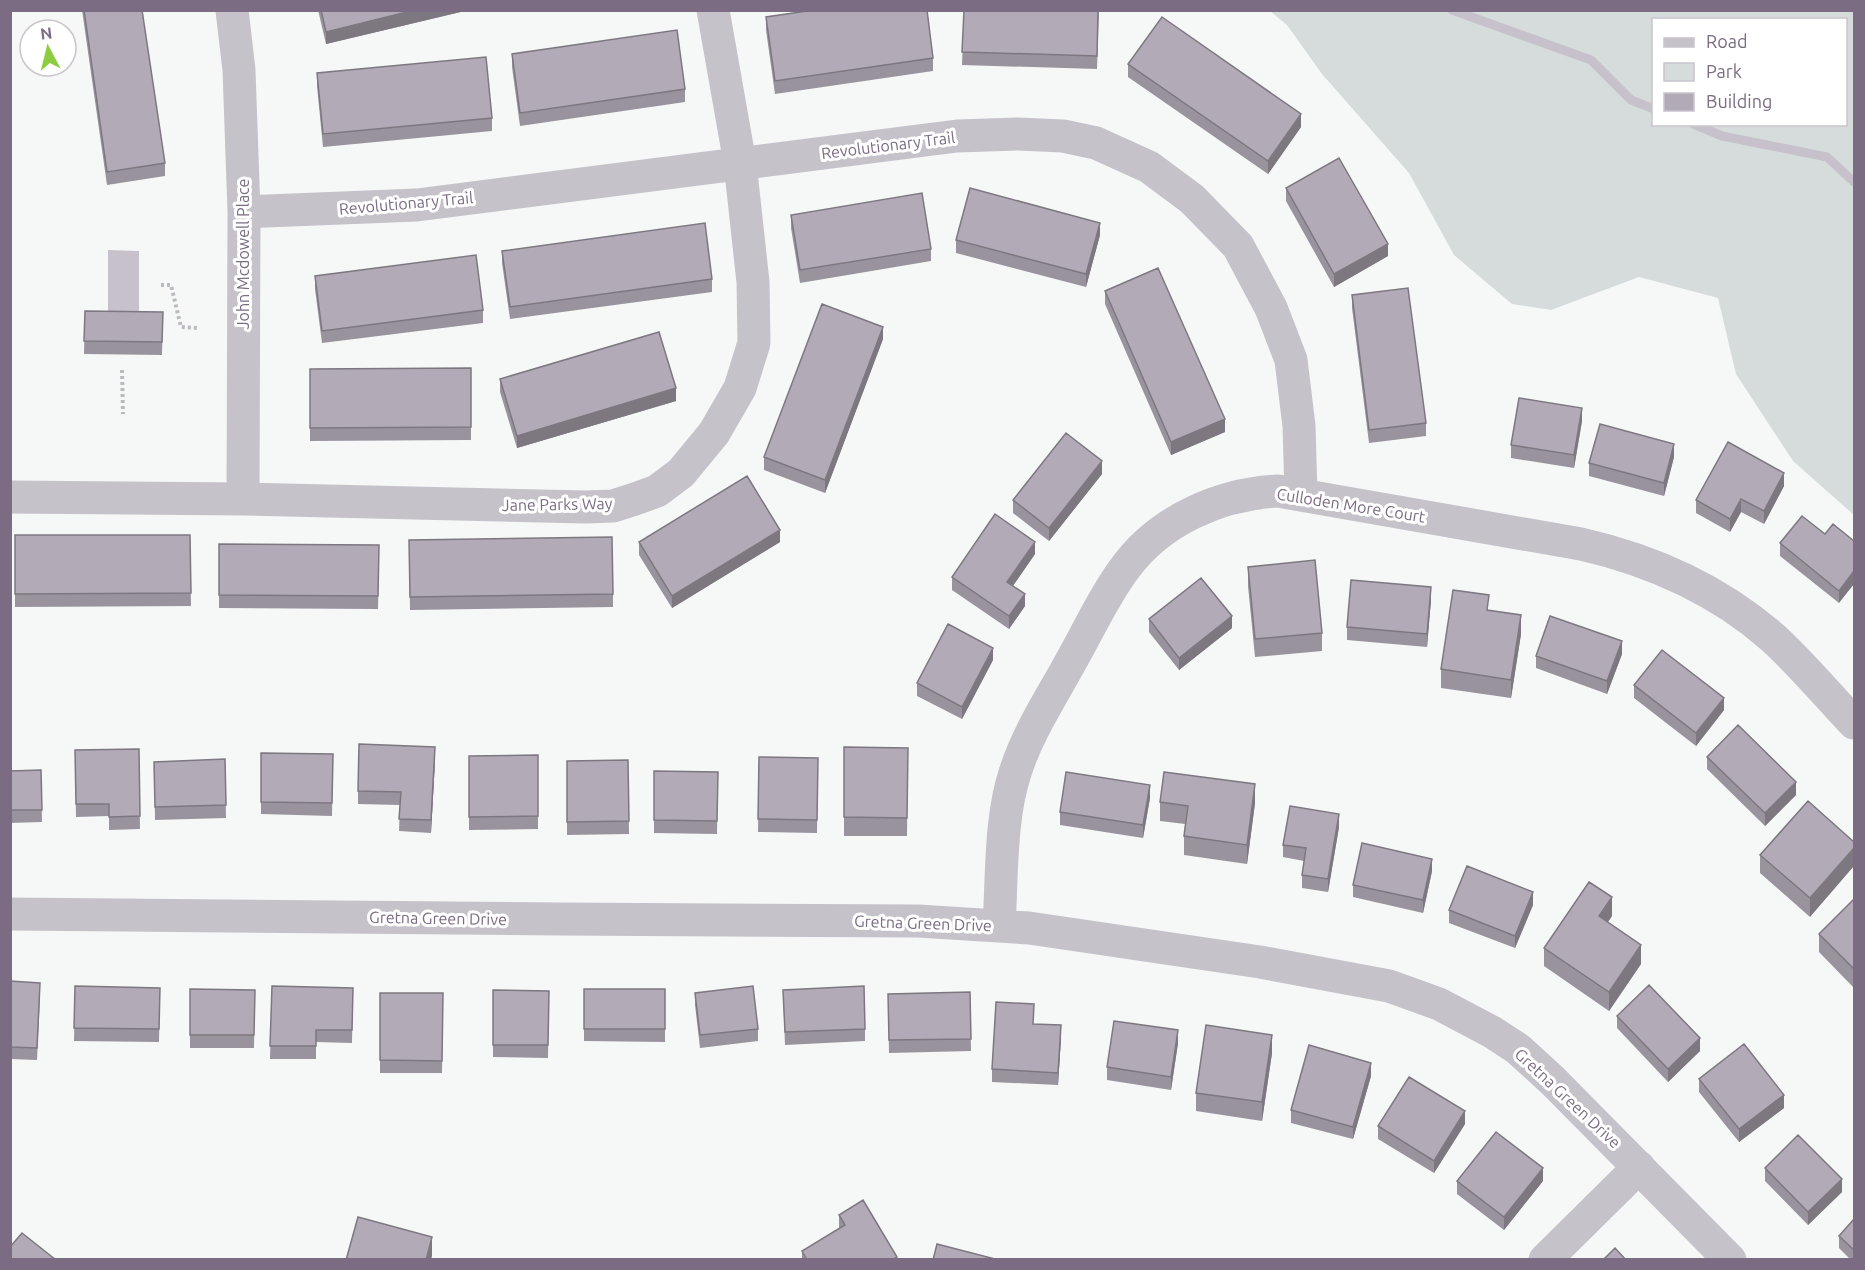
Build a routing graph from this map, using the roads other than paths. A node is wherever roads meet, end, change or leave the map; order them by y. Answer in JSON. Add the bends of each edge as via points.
{"nodes":[{"id":1,"x":232,"y":10,"type":"edge"},
{"id":2,"x":713,"y":10,"type":"edge"},
{"id":3,"x":740,"y":163,"type":"junction"},
{"id":4,"x":244,"y":212,"type":"junction"},
{"id":5,"x":1301,"y":495,"type":"junction"},
{"id":6,"x":10,"y":497,"type":"edge"},
{"id":7,"x":243,"y":499,"type":"junction"},
{"id":8,"x":1854,"y":723,"type":"edge"},
{"id":9,"x":10,"y":914,"type":"edge"},
{"id":10,"x":999,"y":926,"type":"junction"},
{"id":11,"x":1639,"y":1167,"type":"junction"},
{"id":12,"x":1545,"y":1260,"type":"edge"},
{"id":13,"x":1730,"y":1260,"type":"edge"}],
"edges":[{"from":1,"to":4,"type":"street","name":"John Mcdowell Place","via":[[239,70]]},
{"from":2,"to":3,"type":"street","name":"Jane Parks Way"},
{"from":3,"to":4,"type":"street","name":"Revolutionary Trail","via":[[417,205]]},
{"from":3,"to":5,"type":"street","name":"Revolutionary Trail","via":[[957,136],[1018,134],[1063,136],[1096,143],[1149,167],[1192,199],[1238,246],[1271,308],[1291,360],[1299,426]]},
{"from":3,"to":7,"type":"street","name":"Jane Parks Way","via":[[753,282],[754,343],[740,388],[714,433],[681,473],[657,491],[614,506],[586,507]]},
{"from":4,"to":7,"type":"street","name":"John Mcdowell Place"},
{"from":5,"to":8,"type":"street","name":"Culloden More Court","via":[[1581,544],[1617,552],[1674,574],[1751,620]]},
{"from":5,"to":10,"type":"street","name":"Culloden More Court","via":[[1257,492],[1197,510],[1153,538],[1126,566],[1036,725],[1015,772],[1006,810]]},
{"from":6,"to":7,"type":"street","name":"Jane Parks Way"},
{"from":9,"to":10,"type":"street","name":"Gretna Green Drive","via":[[918,921]]},
{"from":10,"to":11,"type":"street","name":"Gretna Green Drive","via":[[1260,962],[1389,986],[1439,1004],[1518,1049]]},
{"from":11,"to":12,"type":"street"},
{"from":11,"to":13,"type":"street","name":"Gretna Green Drive"}]}
